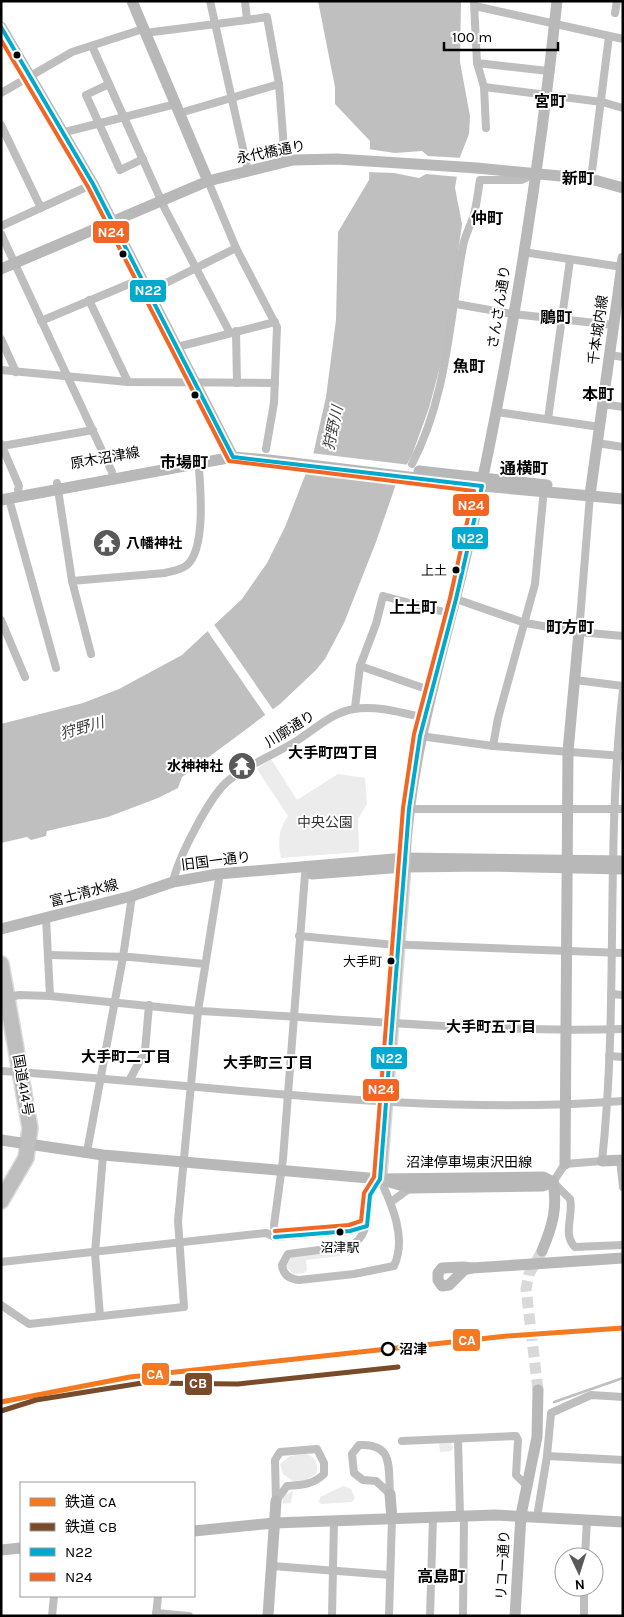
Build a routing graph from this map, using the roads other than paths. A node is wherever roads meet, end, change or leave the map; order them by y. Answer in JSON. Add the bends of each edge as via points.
{"nodes":[{"id":1,"x":210,"y":1,"type":"edge"},
{"id":2,"x":245,"y":1,"type":"edge"},
{"id":3,"x":495,"y":1,"type":"edge"},
{"id":4,"x":557,"y":1,"type":"edge"},
{"id":5,"x":130,"y":3,"type":"edge"},
{"id":6,"x":474,"y":4,"type":"edge"},
{"id":7,"x":494,"y":11,"type":"junction"},
{"id":8,"x":247,"y":20,"type":"junction"},
{"id":9,"x":214,"y":24,"type":"junction"},
{"id":10,"x":554,"y":24,"type":"junction"},
{"id":11,"x":1,"y":27,"type":"edge"},
{"id":12,"x":144,"y":31,"type":"junction"},
{"id":13,"x":609,"y":36,"type":"junction"},
{"id":14,"x":623,"y":39,"type":"edge"},
{"id":15,"x":92,"y":46,"type":"junction"},
{"id":16,"x":477,"y":63,"type":"junction"},
{"id":17,"x":548,"y":71,"type":"junction"},
{"id":18,"x":29,"y":77,"type":"junction"},
{"id":19,"x":109,"y":84,"type":"junction"},
{"id":20,"x":279,"y":84,"type":"junction"},
{"id":21,"x":484,"y":88,"type":"junction"},
{"id":22,"x":1,"y":93,"type":"edge"},
{"id":23,"x":546,"y":94,"type":"junction"},
{"id":24,"x":232,"y":98,"type":"junction"},
{"id":25,"x":602,"y":102,"type":"junction"},
{"id":26,"x":623,"y":108,"type":"edge"},
{"id":27,"x":178,"y":109,"type":"junction"},
{"id":28,"x":124,"y":118,"type":"junction"},
{"id":29,"x":99,"y":124,"type":"junction"},
{"id":30,"x":1,"y":125,"type":"edge"},
{"id":31,"x":486,"y":128,"type":"dead end"},
{"id":32,"x":61,"y":133,"type":"junction"},
{"id":33,"x":143,"y":159,"type":"junction"},
{"id":34,"x":289,"y":161,"type":"junction"},
{"id":35,"x":248,"y":171,"type":"junction"},
{"id":36,"x":536,"y":173,"type":"junction"},
{"id":37,"x":591,"y":179,"type":"junction"},
{"id":38,"x":208,"y":181,"type":"junction"},
{"id":39,"x":93,"y":184,"type":"junction"},
{"id":40,"x":623,"y":188,"type":"edge"},
{"id":41,"x":162,"y":201,"type":"junction"},
{"id":42,"x":41,"y":208,"type":"junction"},
{"id":43,"x":112,"y":222,"type":"junction"},
{"id":44,"x":1,"y":226,"type":"edge"},
{"id":45,"x":1,"y":234,"type":"edge"},
{"id":46,"x":236,"y":248,"type":"junction"},
{"id":47,"x":523,"y":252,"type":"junction"},
{"id":48,"x":570,"y":260,"type":"junction"},
{"id":49,"x":622,"y":263,"type":"edge"},
{"id":50,"x":14,"y":264,"type":"junction"},
{"id":51,"x":196,"y":268,"type":"junction"},
{"id":52,"x":1,"y":269,"type":"edge"},
{"id":53,"x":141,"y":279,"type":"junction"},
{"id":54,"x":148,"y":292,"type":"junction"},
{"id":55,"x":89,"y":300,"type":"junction"},
{"id":56,"x":456,"y":304,"type":"junction"},
{"id":57,"x":619,"y":311,"type":"edge"},
{"id":58,"x":513,"y":314,"type":"junction"},
{"id":59,"x":564,"y":319,"type":"junction"},
{"id":60,"x":41,"y":321,"type":"junction"},
{"id":61,"x":275,"y":322,"type":"junction"},
{"id":62,"x":614,"y":326,"type":"junction"},
{"id":63,"x":233,"y":332,"type":"junction"},
{"id":64,"x":1,"y":339,"type":"edge"},
{"id":65,"x":177,"y":347,"type":"junction"},
{"id":66,"x":610,"y":355,"type":"junction"},
{"id":67,"x":623,"y":357,"type":"edge"},
{"id":68,"x":1,"y":370,"type":"edge"},
{"id":69,"x":16,"y":372,"type":"junction"},
{"id":70,"x":67,"y":378,"type":"junction"},
{"id":71,"x":128,"y":382,"type":"junction"},
{"id":72,"x":194,"y":382,"type":"junction"},
{"id":73,"x":237,"y":383,"type":"junction"},
{"id":74,"x":274,"y":383,"type":"junction"},
{"id":75,"x":603,"y":404,"type":"junction"},
{"id":76,"x":623,"y":406,"type":"edge"},
{"id":77,"x":497,"y":412,"type":"junction"},
{"id":78,"x":548,"y":419,"type":"junction"},
{"id":79,"x":600,"y":427,"type":"junction"},
{"id":80,"x":93,"y":430,"type":"junction"},
{"id":81,"x":597,"y":443,"type":"junction"},
{"id":82,"x":2,"y":445,"type":"edge"},
{"id":83,"x":623,"y":447,"type":"edge"},
{"id":84,"x":268,"y":454,"type":"junction"},
{"id":85,"x":231,"y":455,"type":"junction"},
{"id":86,"x":199,"y":460,"type":"junction"},
{"id":87,"x":415,"y":470,"type":"junction"},
{"id":88,"x":112,"y":472,"type":"junction"},
{"id":89,"x":482,"y":481,"type":"junction"},
{"id":90,"x":58,"y":486,"type":"junction"},
{"id":91,"x":544,"y":488,"type":"junction"},
{"id":92,"x":18,"y":490,"type":"junction"},
{"id":93,"x":590,"y":495,"type":"junction"},
{"id":94,"x":4,"y":498,"type":"edge"},
{"id":95,"x":623,"y":499,"type":"edge"},
{"id":96,"x":72,"y":581,"type":"junction"},
{"id":97,"x":456,"y":599,"type":"junction"},
{"id":98,"x":452,"y":614,"type":"junction"},
{"id":99,"x":1,"y":620,"type":"edge"},
{"id":100,"x":525,"y":623,"type":"junction"},
{"id":101,"x":579,"y":632,"type":"junction"},
{"id":102,"x":623,"y":636,"type":"edge"},
{"id":103,"x":91,"y":654,"type":"dead end"},
{"id":104,"x":360,"y":666,"type":"junction"},
{"id":105,"x":56,"y":668,"type":"dead end"},
{"id":106,"x":25,"y":677,"type":"dead end"},
{"id":107,"x":575,"y":680,"type":"junction"},
{"id":108,"x":623,"y":686,"type":"edge"},
{"id":109,"x":623,"y":690,"type":"edge"},
{"id":110,"x":432,"y":691,"type":"junction"},
{"id":111,"x":355,"y":708,"type":"junction"},
{"id":112,"x":425,"y":718,"type":"junction"},
{"id":113,"x":420,"y":736,"type":"junction"},
{"id":114,"x":493,"y":746,"type":"junction"},
{"id":115,"x":568,"y":751,"type":"junction"},
{"id":116,"x":619,"y":755,"type":"edge"},
{"id":117,"x":409,"y":809,"type":"junction"},
{"id":118,"x":619,"y":809,"type":"edge"},
{"id":119,"x":567,"y":810,"type":"junction"},
{"id":120,"x":404,"y":862,"type":"junction"},
{"id":121,"x":567,"y":863,"type":"junction"},
{"id":122,"x":618,"y":865,"type":"edge"},
{"id":123,"x":305,"y":874,"type":"junction"},
{"id":124,"x":219,"y":879,"type":"junction"},
{"id":125,"x":173,"y":882,"type":"junction"},
{"id":126,"x":132,"y":896,"type":"junction"},
{"id":127,"x":46,"y":918,"type":"junction"},
{"id":128,"x":613,"y":920,"type":"junction"},
{"id":129,"x":623,"y":920,"type":"edge"},
{"id":130,"x":1,"y":930,"type":"edge"},
{"id":131,"x":299,"y":936,"type":"junction"},
{"id":132,"x":398,"y":944,"type":"junction"},
{"id":133,"x":566,"y":951,"type":"junction"},
{"id":134,"x":612,"y":952,"type":"junction"},
{"id":135,"x":623,"y":953,"type":"edge"},
{"id":136,"x":48,"y":955,"type":"junction"},
{"id":137,"x":123,"y":957,"type":"junction"},
{"id":138,"x":1,"y":964,"type":"edge"},
{"id":139,"x":204,"y":964,"type":"junction"},
{"id":140,"x":611,"y":994,"type":"junction"},
{"id":141,"x":623,"y":995,"type":"edge"},
{"id":142,"x":50,"y":996,"type":"junction"},
{"id":143,"x":4,"y":998,"type":"edge"},
{"id":144,"x":115,"y":1001,"type":"junction"},
{"id":145,"x":148,"y":1005,"type":"junction"},
{"id":146,"x":198,"y":1011,"type":"junction"},
{"id":147,"x":294,"y":1016,"type":"junction"},
{"id":148,"x":391,"y":1023,"type":"junction"},
{"id":149,"x":623,"y":1029,"type":"edge"},
{"id":150,"x":567,"y":1030,"type":"junction"},
{"id":151,"x":610,"y":1030,"type":"junction"},
{"id":152,"x":609,"y":1056,"type":"junction"},
{"id":153,"x":623,"y":1057,"type":"edge"},
{"id":154,"x":1,"y":1071,"type":"edge"},
{"id":155,"x":21,"y":1073,"type":"junction"},
{"id":156,"x":100,"y":1078,"type":"junction"},
{"id":157,"x":129,"y":1081,"type":"junction"},
{"id":158,"x":191,"y":1086,"type":"junction"},
{"id":159,"x":288,"y":1094,"type":"junction"},
{"id":160,"x":385,"y":1101,"type":"junction"},
{"id":161,"x":623,"y":1101,"type":"edge"},
{"id":162,"x":607,"y":1102,"type":"junction"},
{"id":163,"x":566,"y":1105,"type":"junction"},
{"id":164,"x":1,"y":1140,"type":"edge"},
{"id":165,"x":29,"y":1144,"type":"junction"},
{"id":166,"x":87,"y":1152,"type":"junction"},
{"id":167,"x":103,"y":1155,"type":"junction"},
{"id":168,"x":621,"y":1160,"type":"edge"},
{"id":169,"x":186,"y":1161,"type":"junction"},
{"id":170,"x":602,"y":1162,"type":"junction"},
{"id":171,"x":565,"y":1164,"type":"junction"},
{"id":172,"x":282,"y":1170,"type":"junction"},
{"id":173,"x":380,"y":1179,"type":"junction"},
{"id":174,"x":553,"y":1182,"type":"junction"},
{"id":175,"x":623,"y":1187,"type":"edge"},
{"id":176,"x":410,"y":1188,"type":"junction"},
{"id":177,"x":1,"y":1201,"type":"edge"},
{"id":178,"x":391,"y":1202,"type":"junction"},
{"id":179,"x":367,"y":1226,"type":"junction"},
{"id":180,"x":276,"y":1237,"type":"junction"},
{"id":181,"x":179,"y":1242,"type":"junction"},
{"id":182,"x":623,"y":1245,"type":"edge"},
{"id":183,"x":542,"y":1250,"type":"tunnel mouth"},
{"id":184,"x":95,"y":1253,"type":"junction"},
{"id":185,"x":623,"y":1258,"type":"edge"},
{"id":186,"x":1,"y":1262,"type":"edge"},
{"id":187,"x":472,"y":1268,"type":"dead end"},
{"id":188,"x":1,"y":1305,"type":"edge"},
{"id":189,"x":100,"y":1316,"type":"junction"},
{"id":190,"x":538,"y":1390,"type":"tunnel mouth"},
{"id":191,"x":623,"y":1397,"type":"edge"},
{"id":192,"x":458,"y":1440,"type":"junction"},
{"id":193,"x":402,"y":1441,"type":"dead end"},
{"id":194,"x":547,"y":1456,"type":"junction"},
{"id":195,"x":623,"y":1460,"type":"edge"},
{"id":196,"x":528,"y":1487,"type":"junction"},
{"id":197,"x":390,"y":1494,"type":"junction"},
{"id":198,"x":276,"y":1500,"type":"junction"},
{"id":199,"x":521,"y":1515,"type":"junction"},
{"id":200,"x":462,"y":1516,"type":"junction"},
{"id":201,"x":433,"y":1517,"type":"junction"},
{"id":202,"x":537,"y":1517,"type":"junction"},
{"id":203,"x":392,"y":1519,"type":"junction"},
{"id":204,"x":587,"y":1520,"type":"junction"},
{"id":205,"x":334,"y":1521,"type":"junction"},
{"id":206,"x":623,"y":1522,"type":"edge"},
{"id":207,"x":274,"y":1523,"type":"junction"},
{"id":208,"x":195,"y":1531,"type":"edge"},
{"id":209,"x":586,"y":1547,"type":"edge"},
{"id":210,"x":20,"y":1548,"type":"edge"},
{"id":211,"x":1,"y":1550,"type":"edge"},
{"id":212,"x":272,"y":1566,"type":"junction"},
{"id":213,"x":333,"y":1572,"type":"junction"},
{"id":214,"x":390,"y":1575,"type":"junction"},
{"id":215,"x":54,"y":1597,"type":"edge"},
{"id":216,"x":158,"y":1597,"type":"edge"},
{"id":217,"x":584,"y":1597,"type":"edge"},
{"id":218,"x":156,"y":1615,"type":"edge"},
{"id":219,"x":52,"y":1616,"type":"edge"},
{"id":220,"x":188,"y":1616,"type":"edge"},
{"id":221,"x":268,"y":1616,"type":"edge"},
{"id":222,"x":332,"y":1616,"type":"edge"},
{"id":223,"x":389,"y":1616,"type":"edge"},
{"id":224,"x":430,"y":1616,"type":"edge"},
{"id":225,"x":463,"y":1616,"type":"edge"},
{"id":226,"x":515,"y":1616,"type":"edge"},
{"id":227,"x":584,"y":1616,"type":"edge"}],
"edges":[{"from":1,"to":9,"type":"street"},
{"from":2,"to":8,"type":"street"},
{"from":3,"to":7,"type":"street"},
{"from":4,"to":10,"type":"main road","name":"さんさん通り"},
{"from":5,"to":12,"type":"main road"},
{"from":6,"to":7,"type":"street"},
{"from":6,"to":16,"type":"street"},
{"from":7,"to":10,"type":"street"},
{"from":8,"to":9,"type":"street"},
{"from":8,"to":20,"type":"street","via":[[268,17]]},
{"from":9,"to":12,"type":"street"},
{"from":9,"to":24,"type":"street"},
{"from":10,"to":13,"type":"street"},
{"from":10,"to":17,"type":"main road","name":"さんさん通り"},
{"from":11,"to":18,"type":"main road"},
{"from":12,"to":15,"type":"street"},
{"from":12,"to":27,"type":"main road"},
{"from":13,"to":14,"type":"street"},
{"from":13,"to":25,"type":"street"},
{"from":15,"to":18,"type":"street","via":[[72,52]]},
{"from":15,"to":19,"type":"street"},
{"from":16,"to":17,"type":"street"},
{"from":16,"to":21,"type":"street"},
{"from":17,"to":23,"type":"main road","name":"さんさん通り"},
{"from":18,"to":22,"type":"street"},
{"from":18,"to":32,"type":"main road"},
{"from":19,"to":28,"type":"street"},
{"from":19,"to":29,"type":"street","via":[[86,95]]},
{"from":20,"to":24,"type":"street"},
{"from":20,"to":34,"type":"street"},
{"from":21,"to":23,"type":"street"},
{"from":21,"to":31,"type":"street"},
{"from":23,"to":25,"type":"street"},
{"from":23,"to":36,"type":"main road","name":"さんさん通り"},
{"from":24,"to":27,"type":"street"},
{"from":24,"to":35,"type":"street"},
{"from":25,"to":26,"type":"street"},
{"from":25,"to":37,"type":"street"},
{"from":27,"to":28,"type":"street"},
{"from":27,"to":38,"type":"main road"},
{"from":28,"to":29,"type":"street"},
{"from":28,"to":33,"type":"street"},
{"from":29,"to":32,"type":"street"},
{"from":29,"to":33,"type":"street","via":[[120,170]]},
{"from":30,"to":42,"type":"street"},
{"from":32,"to":39,"type":"main road"},
{"from":33,"to":41,"type":"street"},
{"from":34,"to":35,"type":"main road","name":"永代橋通り"},
{"from":34,"to":36,"type":"main road","name":"永代橋通り","via":[[337,159]]},
{"from":35,"to":38,"type":"main road","name":"永代橋通り"},
{"from":36,"to":37,"type":"main road","name":"永代橋通り"},
{"from":36,"to":47,"type":"main road","name":"さんさん通り"},
{"from":36,"to":56,"type":"street","via":[[520,180],[480,180],[464,245]]},
{"from":37,"to":40,"type":"main road","name":"永代橋通り"},
{"from":38,"to":41,"type":"main road","name":"永代橋通り"},
{"from":38,"to":46,"type":"street"},
{"from":39,"to":42,"type":"street"},
{"from":39,"to":43,"type":"main road"},
{"from":41,"to":43,"type":"main road","name":"永代橋通り"},
{"from":41,"to":51,"type":"street"},
{"from":42,"to":44,"type":"street"},
{"from":43,"to":50,"type":"main road","name":"永代橋通り"},
{"from":43,"to":53,"type":"main road"},
{"from":45,"to":50,"type":"street"},
{"from":46,"to":51,"type":"street"},
{"from":46,"to":61,"type":"street"},
{"from":47,"to":48,"type":"street"},
{"from":47,"to":58,"type":"main road","name":"さんさん通り"},
{"from":48,"to":49,"type":"street"},
{"from":48,"to":59,"type":"street"},
{"from":49,"to":57,"type":"main road","name":"千本城内線"},
{"from":50,"to":52,"type":"main road","name":"永代橋通り"},
{"from":50,"to":60,"type":"street"},
{"from":51,"to":54,"type":"street"},
{"from":51,"to":63,"type":"street"},
{"from":53,"to":54,"type":"main road"},
{"from":53,"to":55,"type":"street"},
{"from":54,"to":65,"type":"main road"},
{"from":55,"to":60,"type":"street"},
{"from":55,"to":71,"type":"street"},
{"from":56,"to":58,"type":"street"},
{"from":56,"to":87,"type":"street","via":[[439,394]]},
{"from":57,"to":62,"type":"main road","name":"千本城内線"},
{"from":58,"to":59,"type":"street"},
{"from":58,"to":77,"type":"main road","name":"さんさん通り"},
{"from":59,"to":62,"type":"street"},
{"from":59,"to":78,"type":"street"},
{"from":60,"to":70,"type":"street"},
{"from":61,"to":63,"type":"street"},
{"from":61,"to":74,"type":"street"},
{"from":62,"to":66,"type":"main road","name":"千本城内線"},
{"from":63,"to":65,"type":"street"},
{"from":63,"to":73,"type":"street"},
{"from":64,"to":69,"type":"street"},
{"from":65,"to":72,"type":"main road"},
{"from":66,"to":67,"type":"street"},
{"from":66,"to":75,"type":"main road","name":"千本城内線"},
{"from":68,"to":69,"type":"street"},
{"from":69,"to":70,"type":"street"},
{"from":70,"to":71,"type":"street"},
{"from":70,"to":80,"type":"street"},
{"from":71,"to":72,"type":"street"},
{"from":72,"to":73,"type":"street"},
{"from":72,"to":85,"type":"main road"},
{"from":73,"to":74,"type":"street"},
{"from":74,"to":84,"type":"street"},
{"from":75,"to":76,"type":"street"},
{"from":75,"to":79,"type":"main road","name":"千本城内線"},
{"from":77,"to":78,"type":"street"},
{"from":77,"to":89,"type":"main road","name":"さんさん通り"},
{"from":78,"to":79,"type":"street"},
{"from":79,"to":81,"type":"main road","name":"千本城内線"},
{"from":80,"to":82,"type":"street"},
{"from":80,"to":88,"type":"street"},
{"from":81,"to":83,"type":"street"},
{"from":81,"to":93,"type":"main road","name":"千本城内線"},
{"from":82,"to":92,"type":"street"},
{"from":84,"to":85,"type":"main road","name":"原木沼津線"},
{"from":84,"to":87,"type":"main road","name":"原木沼津線"},
{"from":85,"to":86,"type":"main road","name":"原木沼津線"},
{"from":86,"to":88,"type":"main road","name":"原木沼津線"},
{"from":86,"to":90,"type":"main road","name":"原木沼津線"},
{"from":86,"to":96,"type":"street","via":[[202,510],[195,550],[188,564],[165,572]]},
{"from":87,"to":89,"type":"main road","name":"原木沼津線"},
{"from":88,"to":90,"type":"main road","name":"原木沼津線"},
{"from":89,"to":91,"type":"main road"},
{"from":89,"to":97,"type":"main road","name":"さんさん通り"},
{"from":90,"to":92,"type":"main road","name":"原木沼津線"},
{"from":90,"to":94,"type":"main road","name":"原木沼津線"},
{"from":90,"to":96,"type":"street"},
{"from":91,"to":93,"type":"main road","via":[[570,487]]},
{"from":91,"to":100,"type":"street","via":[[534,584]]},
{"from":92,"to":94,"type":"main road","name":"原木沼津線"},
{"from":93,"to":95,"type":"main road"},
{"from":93,"to":101,"type":"street"},
{"from":94,"to":105,"type":"street"},
{"from":96,"to":103,"type":"street"},
{"from":97,"to":98,"type":"main road","name":"さんさん通り"},
{"from":97,"to":100,"type":"street"},
{"from":98,"to":104,"type":"street","via":[[383,596]]},
{"from":98,"to":110,"type":"main road","name":"さんさん通り"},
{"from":99,"to":106,"type":"street"},
{"from":100,"to":101,"type":"street"},
{"from":100,"to":114,"type":"street"},
{"from":101,"to":102,"type":"street"},
{"from":101,"to":107,"type":"main road"},
{"from":104,"to":110,"type":"street"},
{"from":104,"to":111,"type":"street"},
{"from":107,"to":108,"type":"street"},
{"from":107,"to":115,"type":"main road"},
{"from":109,"to":116,"type":"street"},
{"from":110,"to":112,"type":"main road","name":"さんさん通り"},
{"from":111,"to":112,"type":"street","name":"川廓通り"},
{"from":111,"to":125,"type":"street","name":"川廓通り","via":[[329,719],[229,780],[216,795],[194,833]]},
{"from":112,"to":113,"type":"main road","name":"さんさん通り"},
{"from":113,"to":114,"type":"street"},
{"from":113,"to":117,"type":"main road","name":"さんさん通り"},
{"from":114,"to":115,"type":"street"},
{"from":115,"to":116,"type":"street"},
{"from":115,"to":119,"type":"main road"},
{"from":116,"to":118,"type":"street"},
{"from":117,"to":119,"type":"street"},
{"from":117,"to":120,"type":"main road","name":"さんさん通り"},
{"from":118,"to":119,"type":"street"},
{"from":118,"to":122,"type":"street"},
{"from":119,"to":121,"type":"main road"},
{"from":120,"to":121,"type":"main road","name":"旧国一通り"},
{"from":120,"to":123,"type":"main road","name":"旧国一通り"},
{"from":120,"to":125,"type":"main road","name":"旧国一通り","via":[[218,874]]},
{"from":120,"to":132,"type":"main road","name":"さんさん通り"},
{"from":121,"to":122,"type":"main road","name":"旧国一通り"},
{"from":121,"to":133,"type":"main road"},
{"from":122,"to":128,"type":"street"},
{"from":123,"to":124,"type":"main road","name":"旧国一通り"},
{"from":123,"to":131,"type":"street"},
{"from":124,"to":125,"type":"main road","name":"旧国一通り"},
{"from":124,"to":139,"type":"street"},
{"from":125,"to":126,"type":"main road","name":"富士清水線"},
{"from":126,"to":127,"type":"main road","name":"富士清水線"},
{"from":126,"to":137,"type":"street"},
{"from":127,"to":130,"type":"main road","name":"富士清水線"},
{"from":127,"to":136,"type":"street"},
{"from":128,"to":129,"type":"street"},
{"from":128,"to":134,"type":"street"},
{"from":131,"to":132,"type":"street"},
{"from":131,"to":147,"type":"street"},
{"from":132,"to":133,"type":"street"},
{"from":132,"to":148,"type":"main road","name":"さんさん通り"},
{"from":133,"to":134,"type":"street"},
{"from":133,"to":150,"type":"main road"},
{"from":134,"to":135,"type":"street"},
{"from":134,"to":140,"type":"street"},
{"from":136,"to":137,"type":"street"},
{"from":136,"to":142,"type":"street"},
{"from":137,"to":139,"type":"street"},
{"from":137,"to":144,"type":"street"},
{"from":138,"to":143,"type":"highway","name":"国道414号"},
{"from":139,"to":146,"type":"street"},
{"from":140,"to":141,"type":"street"},
{"from":140,"to":151,"type":"street"},
{"from":142,"to":143,"type":"street"},
{"from":142,"to":144,"type":"street"},
{"from":143,"to":155,"type":"highway","name":"国道414号"},
{"from":144,"to":145,"type":"street"},
{"from":144,"to":156,"type":"street"},
{"from":145,"to":146,"type":"street"},
{"from":145,"to":157,"type":"street","via":[[144,1051]]},
{"from":146,"to":147,"type":"street"},
{"from":146,"to":158,"type":"street"},
{"from":147,"to":148,"type":"street"},
{"from":147,"to":159,"type":"street"},
{"from":148,"to":150,"type":"street"},
{"from":148,"to":160,"type":"main road","name":"さんさん通り"},
{"from":149,"to":151,"type":"street"},
{"from":150,"to":151,"type":"street"},
{"from":150,"to":163,"type":"main road"},
{"from":151,"to":152,"type":"street"},
{"from":152,"to":153,"type":"street"},
{"from":152,"to":162,"type":"street"},
{"from":154,"to":155,"type":"street"},
{"from":155,"to":156,"type":"street"},
{"from":155,"to":165,"type":"highway","name":"国道414号","via":[[30,1128]]},
{"from":156,"to":157,"type":"street"},
{"from":156,"to":166,"type":"street"},
{"from":157,"to":158,"type":"street"},
{"from":158,"to":159,"type":"street"},
{"from":158,"to":169,"type":"street"},
{"from":159,"to":160,"type":"street"},
{"from":159,"to":172,"type":"street"},
{"from":160,"to":163,"type":"street"},
{"from":160,"to":173,"type":"main road","name":"さんさん通り"},
{"from":161,"to":162,"type":"street"},
{"from":162,"to":163,"type":"street"},
{"from":162,"to":170,"type":"street"},
{"from":163,"to":171,"type":"main road"},
{"from":164,"to":165,"type":"main road"},
{"from":165,"to":166,"type":"main road"},
{"from":165,"to":177,"type":"highway","name":"国道414号","via":[[26,1158]]},
{"from":166,"to":167,"type":"main road"},
{"from":167,"to":169,"type":"main road"},
{"from":167,"to":184,"type":"street"},
{"from":168,"to":170,"type":"main road"},
{"from":168,"to":175,"type":"street"},
{"from":169,"to":172,"type":"main road"},
{"from":169,"to":181,"type":"street","via":[[178,1221]]},
{"from":170,"to":171,"type":"street"},
{"from":171,"to":174,"type":"street"},
{"from":172,"to":173,"type":"main road"},
{"from":172,"to":180,"type":"street","via":[[274,1225]]},
{"from":173,"to":174,"type":"main road","name":"沼津停車場東沢田線","via":[[543,1177]]},
{"from":173,"to":176,"type":"main road","name":"沼津停車場東沢田線"},
{"from":173,"to":178,"type":"street"},
{"from":173,"to":179,"type":"street","via":[[370,1195]]},
{"from":174,"to":176,"type":"main road","name":"沼津停車場東沢田線","via":[[543,1186]]},
{"from":174,"to":182,"type":"street","via":[[570,1198],[570,1243],[575,1247]]},
{"from":174,"to":183,"type":"main road","via":[[556,1196],[553,1226]]},
{"from":176,"to":178,"type":"street"},
{"from":178,"to":179,"type":"street","via":[[396,1218],[398,1251],[394,1266],[299,1280],[292,1280],[282,1269],[283,1259],[288,1254],[351,1246],[359,1241]]},
{"from":179,"to":180,"type":"street","via":[[350,1231]]},
{"from":180,"to":181,"type":"street","via":[[266,1233]]},
{"from":181,"to":184,"type":"street"},
{"from":181,"to":189,"type":"street","via":[[184,1307]]},
{"from":184,"to":186,"type":"street"},
{"from":184,"to":189,"type":"street"},
{"from":185,"to":187,"type":"main road"},
{"from":188,"to":189,"type":"street","via":[[29,1324]]},
{"from":190,"to":196,"type":"main road","via":[[537,1437]]},
{"from":191,"to":194,"type":"street","via":[[592,1396],[551,1414]]},
{"from":192,"to":193,"type":"street"},
{"from":192,"to":196,"type":"street","via":[[516,1436],[516,1475]]},
{"from":192,"to":200,"type":"street"},
{"from":194,"to":195,"type":"street"},
{"from":194,"to":202,"type":"street"},
{"from":196,"to":199,"type":"main road"},
{"from":197,"to":197,"type":"street","via":[[387,1454],[382,1449],[359,1445],[352,1454],[354,1473],[363,1480],[376,1481]]},
{"from":197,"to":203,"type":"main road"},
{"from":198,"to":198,"type":"street","via":[[275,1460],[280,1452],[317,1450],[324,1462],[324,1474],[307,1484],[287,1486]]},
{"from":198,"to":207,"type":"main road"},
{"from":199,"to":200,"type":"main road"},
{"from":199,"to":202,"type":"main road"},
{"from":199,"to":226,"type":"main road","name":"リコー通り"},
{"from":200,"to":201,"type":"main road"},
{"from":200,"to":225,"type":"street"},
{"from":201,"to":203,"type":"main road"},
{"from":201,"to":224,"type":"street"},
{"from":202,"to":204,"type":"main road"},
{"from":203,"to":205,"type":"main road"},
{"from":203,"to":214,"type":"street"},
{"from":204,"to":206,"type":"main road"},
{"from":204,"to":209,"type":"street"},
{"from":205,"to":207,"type":"main road"},
{"from":205,"to":213,"type":"street"},
{"from":207,"to":208,"type":"main road"},
{"from":207,"to":212,"type":"main road"},
{"from":210,"to":211,"type":"main road"},
{"from":212,"to":213,"type":"street"},
{"from":212,"to":221,"type":"main road"},
{"from":213,"to":214,"type":"street"},
{"from":213,"to":222,"type":"street"},
{"from":214,"to":223,"type":"street"},
{"from":215,"to":219,"type":"street"},
{"from":216,"to":218,"type":"street"},
{"from":217,"to":227,"type":"street"},
{"from":218,"to":220,"type":"street"}]}
